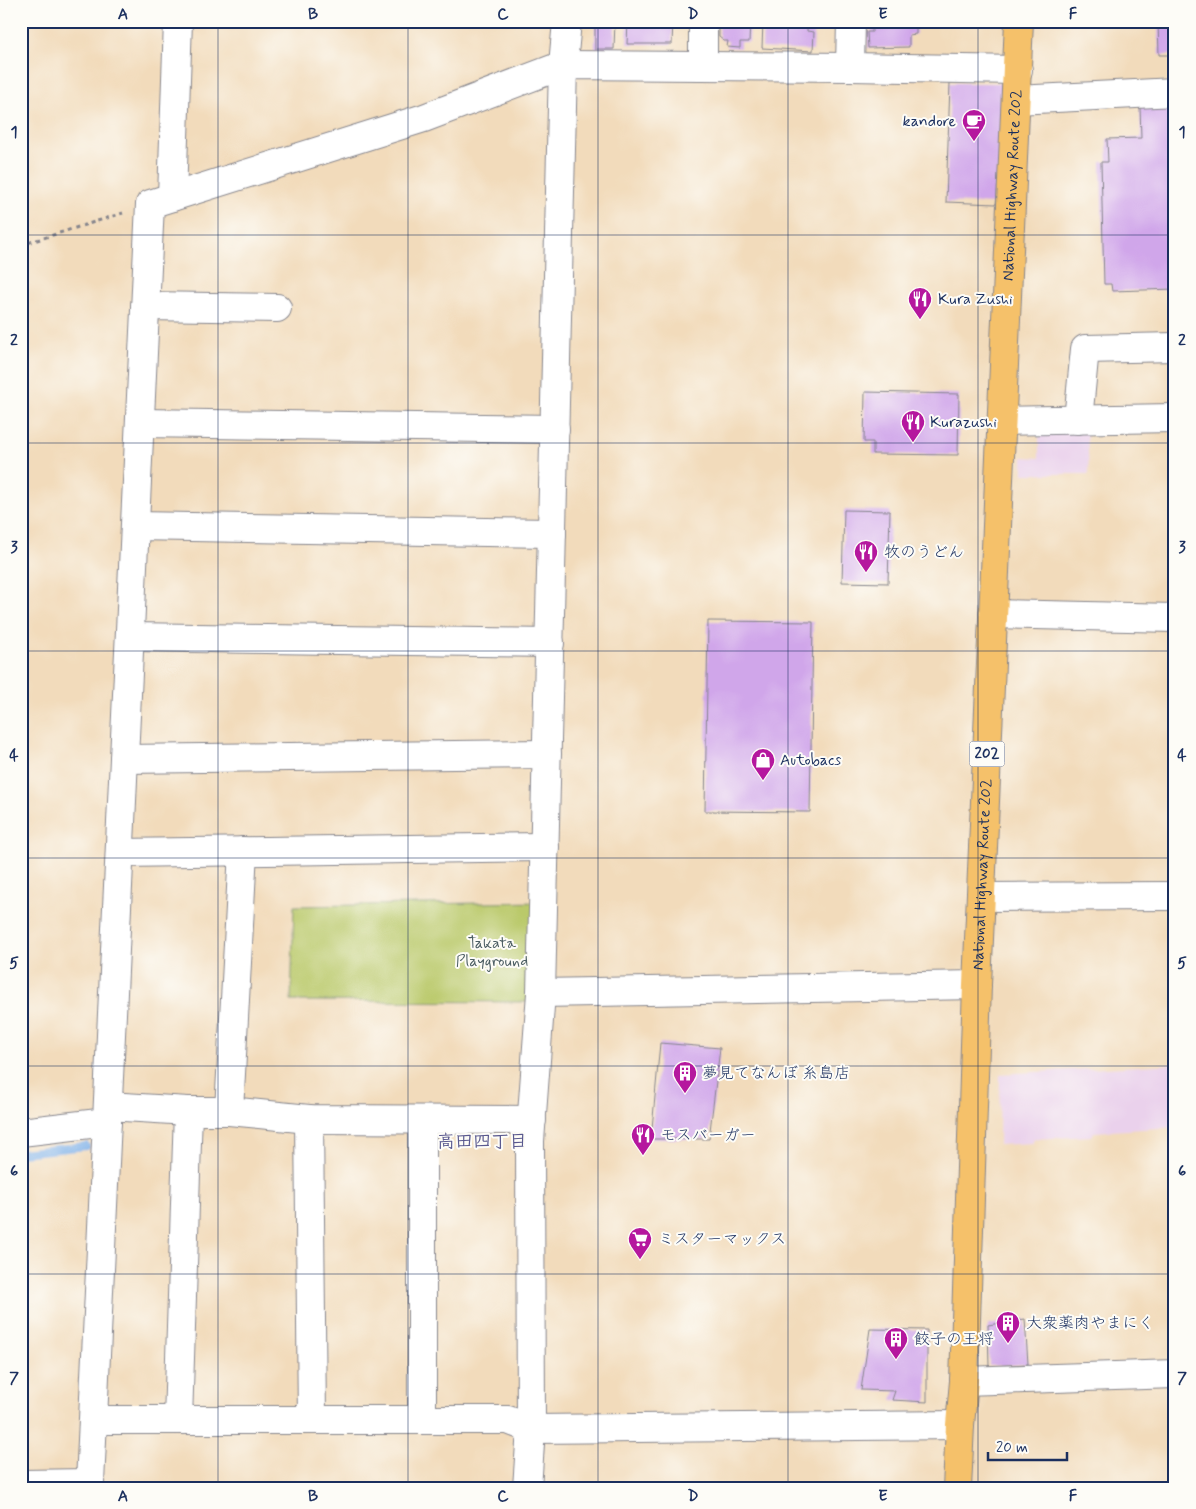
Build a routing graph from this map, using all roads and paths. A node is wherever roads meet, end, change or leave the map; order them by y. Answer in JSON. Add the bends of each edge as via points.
{"nodes":[{"id":1,"x":178,"y":21,"type":"edge"},
{"id":2,"x":567,"y":21,"type":"edge"},
{"id":3,"x":704,"y":21,"type":"edge"},
{"id":4,"x":851,"y":21,"type":"edge"},
{"id":5,"x":1019,"y":21,"type":"edge"},
{"id":6,"x":563,"y":65,"type":"junction"},
{"id":7,"x":703,"y":66,"type":"junction"},
{"id":8,"x":850,"y":67,"type":"junction"},
{"id":9,"x":1018,"y":70,"type":"junction"},
{"id":10,"x":1175,"y":92,"type":"edge"},
{"id":11,"x":1016,"y":100,"type":"junction"},
{"id":12,"x":161,"y":201,"type":"junction"},
{"id":13,"x":21,"y":245,"type":"edge"},
{"id":14,"x":145,"y":306,"type":"junction"},
{"id":15,"x":277,"y":308,"type":"dead end"},
{"id":16,"x":1175,"y":347,"type":"edge"},
{"id":17,"x":1175,"y":418,"type":"edge"},
{"id":18,"x":1078,"y":420,"type":"junction"},
{"id":19,"x":1002,"y":421,"type":"junction"},
{"id":20,"x":140,"y":423,"type":"junction"},
{"id":21,"x":555,"y":429,"type":"junction"},
{"id":22,"x":135,"y":526,"type":"junction"},
{"id":23,"x":552,"y":533,"type":"junction"},
{"id":24,"x":994,"y":614,"type":"junction"},
{"id":25,"x":1175,"y":618,"type":"edge"},
{"id":26,"x":130,"y":637,"type":"junction"},
{"id":27,"x":550,"y":643,"type":"junction"},
{"id":28,"x":547,"y":754,"type":"junction"},
{"id":29,"x":124,"y":759,"type":"junction"},
{"id":30,"x":545,"y":847,"type":"junction"},
{"id":31,"x":243,"y":851,"type":"junction"},
{"id":32,"x":120,"y":853,"type":"junction"},
{"id":33,"x":1175,"y":896,"type":"edge"},
{"id":34,"x":981,"y":897,"type":"junction"},
{"id":35,"x":978,"y":985,"type":"junction"},
{"id":36,"x":541,"y":993,"type":"junction"},
{"id":37,"x":188,"y":1111,"type":"junction"},
{"id":38,"x":229,"y":1111,"type":"junction"},
{"id":39,"x":108,"y":1114,"type":"junction"},
{"id":40,"x":309,"y":1119,"type":"junction"},
{"id":41,"x":532,"y":1120,"type":"junction"},
{"id":42,"x":422,"y":1121,"type":"junction"},
{"id":43,"x":21,"y":1132,"type":"edge"},
{"id":44,"x":1175,"y":1374,"type":"edge"},
{"id":45,"x":964,"y":1381,"type":"junction"},
{"id":46,"x":94,"y":1420,"type":"junction"},
{"id":47,"x":178,"y":1420,"type":"junction"},
{"id":48,"x":312,"y":1420,"type":"junction"},
{"id":49,"x":422,"y":1420,"type":"junction"},
{"id":50,"x":960,"y":1425,"type":"junction"},
{"id":51,"x":531,"y":1429,"type":"junction"},
{"id":52,"x":21,"y":1484,"type":"edge"},
{"id":53,"x":90,"y":1486,"type":"edge"},
{"id":54,"x":527,"y":1488,"type":"edge"},
{"id":55,"x":957,"y":1488,"type":"edge"}],
"edges":[{"from":1,"to":12,"type":"street"},
{"from":2,"to":6,"type":"street"},
{"from":3,"to":7,"type":"street"},
{"from":4,"to":8,"type":"street"},
{"from":5,"to":9,"type":"highway","name":"National Highway Route 202","number":"202"},
{"from":6,"to":7,"type":"street"},
{"from":6,"to":12,"type":"street","via":[[424,118]]},
{"from":6,"to":21,"type":"street"},
{"from":7,"to":8,"type":"street"},
{"from":8,"to":9,"type":"street"},
{"from":9,"to":11,"type":"highway","name":"National Highway Route 202","number":"202"},
{"from":10,"to":11,"type":"street"},
{"from":11,"to":19,"type":"highway","name":"National Highway Route 202","number":"202"},
{"from":12,"to":13,"type":"path"},
{"from":12,"to":14,"type":"street"},
{"from":14,"to":15,"type":"street"},
{"from":14,"to":20,"type":"street"},
{"from":16,"to":18,"type":"street","via":[[1085,349]]},
{"from":17,"to":18,"type":"street"},
{"from":18,"to":19,"type":"street"},
{"from":19,"to":24,"type":"highway","name":"National Highway Route 202","number":"202"},
{"from":20,"to":21,"type":"street"},
{"from":20,"to":22,"type":"street"},
{"from":21,"to":23,"type":"street"},
{"from":22,"to":23,"type":"street"},
{"from":22,"to":26,"type":"street"},
{"from":23,"to":27,"type":"street"},
{"from":24,"to":25,"type":"street"},
{"from":24,"to":34,"type":"highway","name":"National Highway Route 202","number":"202"},
{"from":26,"to":27,"type":"street"},
{"from":26,"to":29,"type":"street"},
{"from":27,"to":28,"type":"street"},
{"from":28,"to":29,"type":"street"},
{"from":28,"to":30,"type":"street"},
{"from":29,"to":32,"type":"street"},
{"from":30,"to":31,"type":"street"},
{"from":30,"to":36,"type":"street"},
{"from":31,"to":32,"type":"street"},
{"from":31,"to":38,"type":"street"},
{"from":32,"to":39,"type":"street"},
{"from":33,"to":34,"type":"street"},
{"from":34,"to":35,"type":"highway","name":"National Highway Route 202","number":"202"},
{"from":35,"to":36,"type":"street"},
{"from":35,"to":45,"type":"highway","name":"National Highway Route 202","number":"202"},
{"from":36,"to":41,"type":"street"},
{"from":37,"to":38,"type":"street"},
{"from":37,"to":39,"type":"street"},
{"from":37,"to":47,"type":"street"},
{"from":38,"to":40,"type":"street"},
{"from":39,"to":43,"type":"street"},
{"from":39,"to":46,"type":"street"},
{"from":40,"to":42,"type":"street"},
{"from":40,"to":48,"type":"street"},
{"from":41,"to":42,"type":"street"},
{"from":41,"to":51,"type":"street"},
{"from":42,"to":49,"type":"street"},
{"from":44,"to":45,"type":"street"},
{"from":45,"to":50,"type":"highway","name":"National Highway Route 202","number":"202"},
{"from":46,"to":47,"type":"street"},
{"from":46,"to":53,"type":"street"},
{"from":47,"to":48,"type":"street"},
{"from":48,"to":49,"type":"street"},
{"from":49,"to":51,"type":"street","via":[[508,1420]]},
{"from":50,"to":51,"type":"street"},
{"from":50,"to":55,"type":"highway","name":"National Highway Route 202","number":"202"},
{"from":51,"to":54,"type":"street"},
{"from":52,"to":53,"type":"street"}]}
